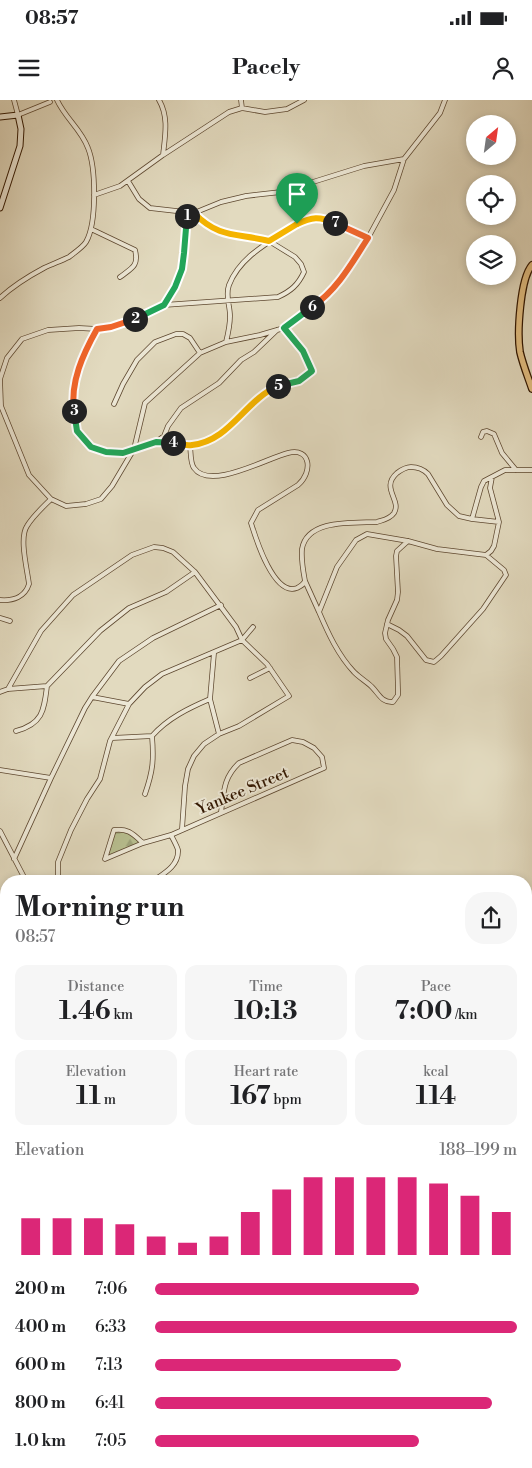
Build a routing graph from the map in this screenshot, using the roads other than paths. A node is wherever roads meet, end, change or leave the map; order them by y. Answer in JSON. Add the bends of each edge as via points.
{"nodes":[{"id":1,"x":14,"y":100,"type":"edge"},
{"id":2,"x":57,"y":100,"type":"edge"},
{"id":3,"x":159,"y":100,"type":"edge"},
{"id":4,"x":241,"y":100,"type":"edge"},
{"id":5,"x":304,"y":100,"type":"edge"},
{"id":6,"x":444,"y":100,"type":"edge"},
{"id":7,"x":50,"y":102,"type":"dead end"},
{"id":8,"x":242,"y":108,"type":"junction"},
{"id":9,"x":18,"y":115,"type":"junction"},
{"id":10,"x":0,"y":117,"type":"edge"},
{"id":11,"x":164,"y":155,"type":"junction"},
{"id":12,"x":404,"y":159,"type":"junction"},
{"id":13,"x":128,"y":181,"type":"junction"},
{"id":14,"x":94,"y":194,"type":"junction"},
{"id":15,"x":0,"y":208,"type":"edge"},
{"id":16,"x":187,"y":213,"type":"junction"},
{"id":17,"x":194,"y":213,"type":"junction"},
{"id":18,"x":91,"y":229,"type":"junction"},
{"id":19,"x":368,"y":238,"type":"junction"},
{"id":20,"x":269,"y":241,"type":"junction"},
{"id":21,"x":532,"y":264,"type":"edge"},
{"id":22,"x":120,"y":277,"type":"dead end"},
{"id":23,"x":0,"y":298,"type":"edge"},
{"id":24,"x":227,"y":300,"type":"junction"},
{"id":25,"x":164,"y":305,"type":"junction"},
{"id":26,"x":284,"y":328,"type":"junction"},
{"id":27,"x":97,"y":329,"type":"junction"},
{"id":28,"x":278,"y":329,"type":"junction"},
{"id":29,"x":226,"y":342,"type":"junction"},
{"id":30,"x":200,"y":353,"type":"junction"},
{"id":31,"x":532,"y":389,"type":"edge"},
{"id":32,"x":114,"y":404,"type":"dead end"},
{"id":33,"x":481,"y":437,"type":"dead end"},
{"id":34,"x":156,"y":442,"type":"junction"},
{"id":35,"x":190,"y":446,"type":"junction"},
{"id":36,"x":134,"y":450,"type":"junction"},
{"id":37,"x":516,"y":470,"type":"junction"},
{"id":38,"x":532,"y":470,"type":"edge"},
{"id":39,"x":492,"y":476,"type":"junction"},
{"id":40,"x":51,"y":500,"type":"junction"},
{"id":41,"x":472,"y":519,"type":"junction"},
{"id":42,"x":499,"y":522,"type":"junction"},
{"id":43,"x":408,"y":541,"type":"junction"},
{"id":44,"x":486,"y":555,"type":"junction"},
{"id":45,"x":196,"y":572,"type":"junction"},
{"id":46,"x":305,"y":580,"type":"junction"},
{"id":47,"x":0,"y":600,"type":"edge"},
{"id":48,"x":221,"y":605,"type":"junction"},
{"id":49,"x":319,"y":612,"type":"junction"},
{"id":50,"x":0,"y":618,"type":"edge"},
{"id":51,"x":10,"y":621,"type":"dead end"},
{"id":52,"x":387,"y":624,"type":"junction"},
{"id":53,"x":253,"y":628,"type":"dead end"},
{"id":54,"x":242,"y":640,"type":"junction"},
{"id":55,"x":214,"y":653,"type":"junction"},
{"id":56,"x":270,"y":668,"type":"junction"},
{"id":57,"x":250,"y":678,"type":"dead end"},
{"id":58,"x":47,"y":686,"type":"junction"},
{"id":59,"x":8,"y":689,"type":"junction"},
{"id":60,"x":0,"y":692,"type":"edge"},
{"id":61,"x":92,"y":696,"type":"junction"},
{"id":62,"x":210,"y":699,"type":"junction"},
{"id":63,"x":130,"y":704,"type":"junction"},
{"id":64,"x":16,"y":731,"type":"dead end"},
{"id":65,"x":219,"y":734,"type":"junction"},
{"id":66,"x":152,"y":736,"type":"junction"},
{"id":67,"x":112,"y":738,"type":"junction"},
{"id":68,"x":0,"y":770,"type":"edge"},
{"id":69,"x":51,"y":778,"type":"junction"},
{"id":70,"x":145,"y":794,"type":"dead end"},
{"id":71,"x":221,"y":812,"type":"junction"},
{"id":72,"x":182,"y":829,"type":"junction"},
{"id":73,"x":0,"y":832,"type":"edge"},
{"id":74,"x":171,"y":835,"type":"junction"},
{"id":75,"x":143,"y":843,"type":"junction"},
{"id":76,"x":14,"y":859,"type":"junction"},
{"id":77,"x":23,"y":875,"type":"edge"},
{"id":78,"x":58,"y":875,"type":"edge"},
{"id":79,"x":161,"y":875,"type":"edge"}],
"edges":[{"from":1,"to":9,"type":"street"},
{"from":2,"to":14,"type":"street","via":[[88,148]]},
{"from":3,"to":11,"type":"street","via":[[166,119]]},
{"from":4,"to":8,"type":"street"},
{"from":5,"to":8,"type":"street","via":[[287,109],[265,112]]},
{"from":6,"to":12,"type":"street","via":[[440,113]]},
{"from":7,"to":9,"type":"street"},
{"from":8,"to":11,"type":"street","via":[[229,112]]},
{"from":9,"to":10,"type":"street"},
{"from":9,"to":15,"type":"street","via":[[20,146]]},
{"from":11,"to":13,"type":"street"},
{"from":12,"to":17,"type":"street","via":[[364,166],[281,192],[221,202]]},
{"from":12,"to":19,"type":"street","via":[[394,190]]},
{"from":13,"to":14,"type":"street"},
{"from":13,"to":16,"type":"street","via":[[139,199],[150,208]]},
{"from":14,"to":18,"type":"street"},
{"from":16,"to":17,"type":"street"},
{"from":16,"to":25,"type":"street","via":[[182,269]]},
{"from":17,"to":20,"type":"street","via":[[221,233]]},
{"from":18,"to":22,"type":"street","via":[[136,250],[135,266]]},
{"from":18,"to":23,"type":"street","via":[[85,243],[69,257],[18,283]]},
{"from":19,"to":20,"type":"street","via":[[326,219],[310,218]]},
{"from":19,"to":26,"type":"street","via":[[340,280],[320,302]]},
{"from":20,"to":24,"type":"street","via":[[252,253],[233,277]]},
{"from":20,"to":24,"type":"street","via":[[301,264],[304,272],[296,286],[278,297]]},
{"from":21,"to":31,"type":"main road","via":[[522,290],[520,342]]},
{"from":24,"to":25,"type":"street"},
{"from":24,"to":29,"type":"street","via":[[230,316]]},
{"from":25,"to":27,"type":"street","via":[[128,322]]},
{"from":26,"to":28,"type":"street"},
{"from":26,"to":35,"type":"street","via":[[303,351],[312,371],[299,381],[275,387],[255,401],[232,426],[207,442]]},
{"from":27,"to":36,"type":"street","via":[[82,358],[74,385],[77,431],[91,447],[106,452]]},
{"from":27,"to":40,"type":"street","via":[[48,330],[22,340],[7,358],[0,380],[1,406],[29,475]]},
{"from":28,"to":29,"type":"street"},
{"from":28,"to":34,"type":"street","via":[[219,383],[182,408],[164,436]]},
{"from":29,"to":30,"type":"street"},
{"from":30,"to":32,"type":"street","via":[[190,338],[183,334],[155,342],[137,360]]},
{"from":30,"to":36,"type":"street","via":[[145,403]]},
{"from":33,"to":37,"type":"street","via":[[487,430],[494,434],[502,453]]},
{"from":34,"to":35,"type":"street"},
{"from":34,"to":36,"type":"street"},
{"from":35,"to":46,"type":"street","via":[[194,469],[205,475],[230,474],[288,452],[304,456],[308,466],[304,480],[258,510],[250,523],[263,558],[276,580],[294,590]]},
{"from":36,"to":40,"type":"street","via":[[101,499],[66,506]]},
{"from":37,"to":38,"type":"street"},
{"from":37,"to":39,"type":"street","via":[[505,470]]},
{"from":39,"to":41,"type":"street","via":[[481,487]]},
{"from":39,"to":42,"type":"street","via":[[490,488]]},
{"from":40,"to":47,"type":"street","via":[[26,527],[23,543],[27,589],[23,595]]},
{"from":41,"to":42,"type":"street"},
{"from":41,"to":46,"type":"street","via":[[455,513],[447,506],[424,470],[407,467],[391,481],[389,488],[395,508],[385,520],[328,525],[310,534],[302,548]]},
{"from":42,"to":44,"type":"street","via":[[494,546]]},
{"from":43,"to":44,"type":"street","via":[[437,549]]},
{"from":43,"to":49,"type":"street","via":[[367,534],[356,540],[337,567]]},
{"from":43,"to":52,"type":"street","via":[[396,556],[397,600]]},
{"from":44,"to":52,"type":"street","via":[[506,575],[483,609],[434,662],[426,660],[407,636]]},
{"from":45,"to":48,"type":"street"},
{"from":45,"to":58,"type":"street","via":[[166,592],[128,608],[100,631]]},
{"from":45,"to":59,"type":"street","via":[[173,552],[163,548],[154,547],[132,555],[73,595],[41,630]]},
{"from":46,"to":49,"type":"street"},
{"from":48,"to":54,"type":"street"},
{"from":48,"to":61,"type":"street","via":[[153,638],[119,661]]},
{"from":49,"to":52,"type":"street","via":[[327,632],[354,672],[383,700],[393,702],[398,690],[397,657],[384,634]]},
{"from":50,"to":51,"type":"street"},
{"from":53,"to":54,"type":"street"},
{"from":54,"to":55,"type":"street"},
{"from":54,"to":56,"type":"street"},
{"from":55,"to":62,"type":"street"},
{"from":55,"to":63,"type":"street","via":[[162,674],[145,686]]},
{"from":56,"to":57,"type":"street"},
{"from":56,"to":65,"type":"street","via":[[289,696],[239,726]]},
{"from":58,"to":59,"type":"street"},
{"from":58,"to":64,"type":"street","via":[[45,706],[35,723]]},
{"from":59,"to":60,"type":"street"},
{"from":61,"to":63,"type":"street"},
{"from":61,"to":69,"type":"street"},
{"from":62,"to":65,"type":"street"},
{"from":62,"to":66,"type":"street","via":[[188,708],[160,726]]},
{"from":63,"to":67,"type":"street"},
{"from":65,"to":72,"type":"street","via":[[204,744],[188,769]]},
{"from":66,"to":67,"type":"street"},
{"from":66,"to":70,"type":"street","via":[[154,757]]},
{"from":67,"to":78,"type":"street","via":[[100,780],[71,830],[58,862]]},
{"from":68,"to":69,"type":"street"},
{"from":69,"to":76,"type":"street"},
{"from":71,"to":71,"type":"street","name":"Yankee Street","via":[[226,780],[239,763],[292,740],[314,748],[322,757],[324,768]]},
{"from":71,"to":72,"type":"street","name":"Yankee Street"},
{"from":72,"to":74,"type":"street","name":"Yankee Street"},
{"from":73,"to":76,"type":"street"},
{"from":74,"to":75,"type":"street","name":"Yankee Street"},
{"from":74,"to":79,"type":"street","via":[[178,850],[171,868]]},
{"from":75,"to":75,"type":"street","name":"Yankee Street","via":[[120,852],[105,859],[114,830],[132,833]]},
{"from":76,"to":77,"type":"street"}]}
